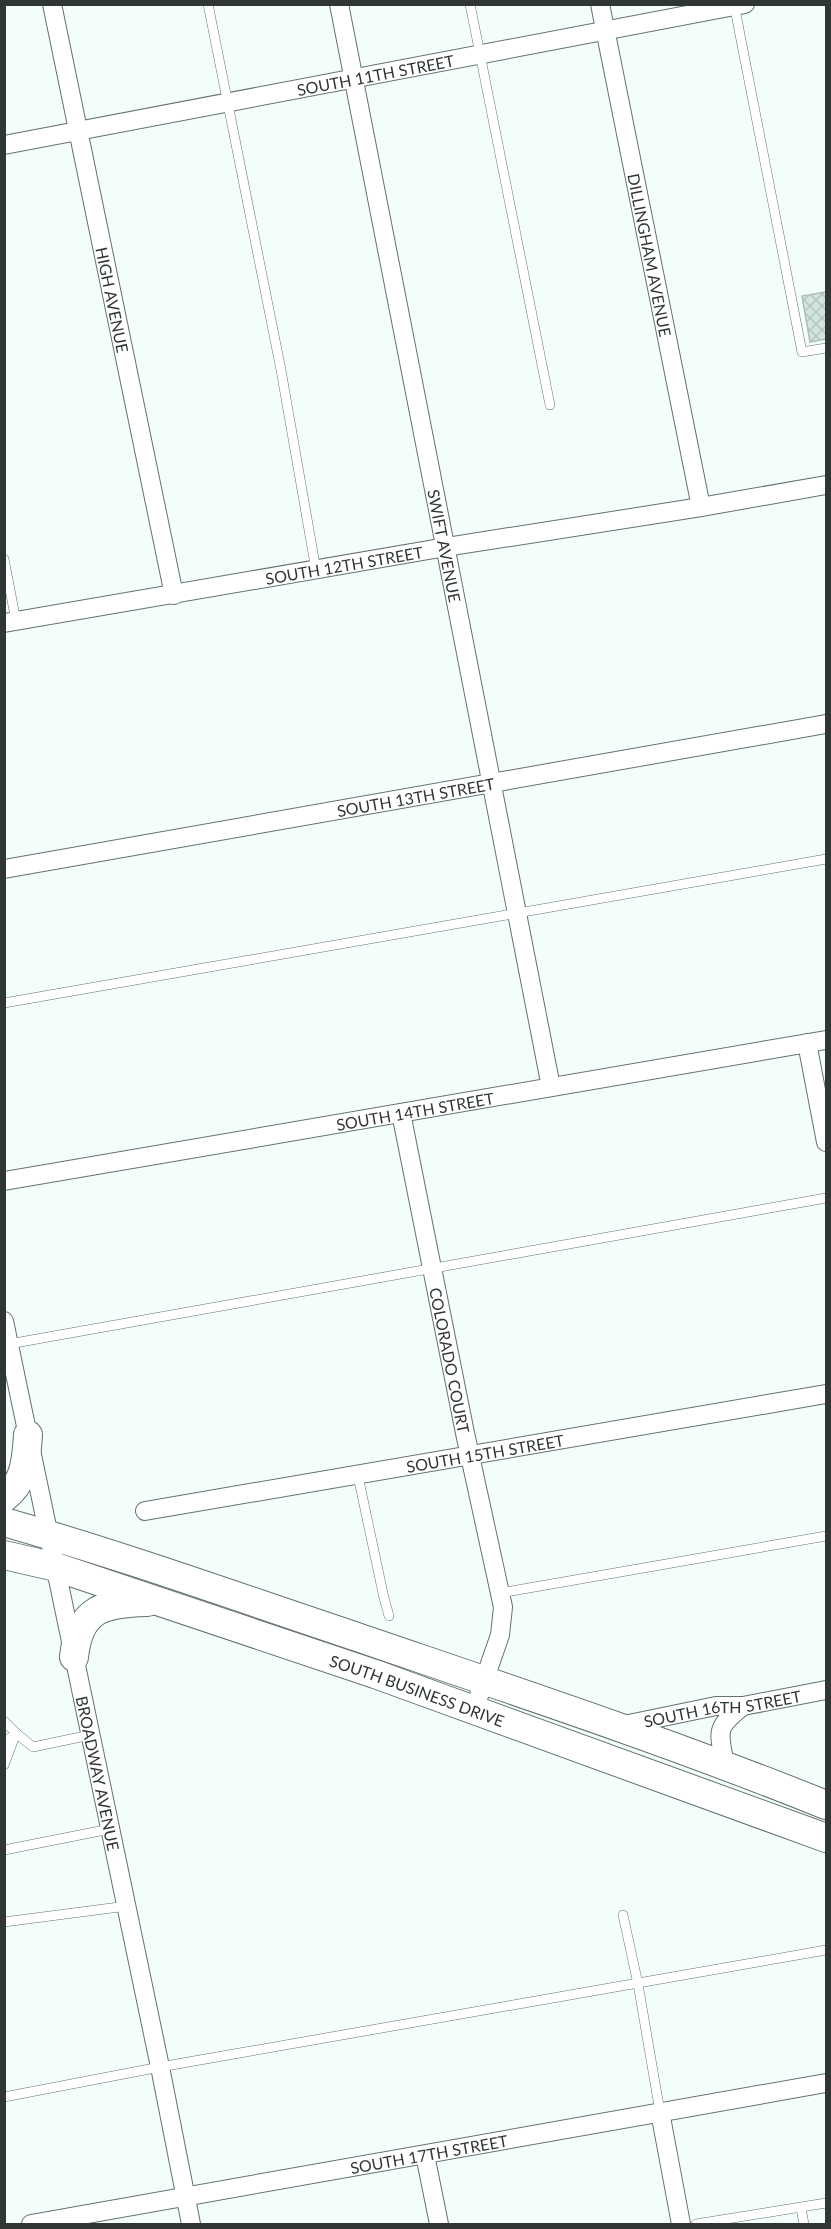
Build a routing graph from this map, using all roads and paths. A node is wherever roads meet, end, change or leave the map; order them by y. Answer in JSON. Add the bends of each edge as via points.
{"nodes":[{"id":1,"x":52,"y":4,"type":"edge"},
{"id":2,"x":208,"y":4,"type":"edge"},
{"id":3,"x":339,"y":4,"type":"edge"},
{"id":4,"x":470,"y":4,"type":"edge"},
{"id":5,"x":600,"y":4,"type":"edge"},
{"id":6,"x":738,"y":5,"type":"edge"},
{"id":7,"x":605,"y":31,"type":"junction"},
{"id":8,"x":480,"y":54,"type":"junction"},
{"id":9,"x":354,"y":78,"type":"junction"},
{"id":10,"x":228,"y":102,"type":"junction"},
{"id":11,"x":78,"y":131,"type":"junction"},
{"id":12,"x":4,"y":145,"type":"edge"},
{"id":13,"x":826,"y":348,"type":"edge"},
{"id":14,"x":550,"y":405,"type":"dead end"},
{"id":15,"x":826,"y":485,"type":"edge"},
{"id":16,"x":701,"y":507,"type":"junction"},
{"id":17,"x":446,"y":547,"type":"junction"},
{"id":18,"x":4,"y":558,"type":"edge"},
{"id":19,"x":316,"y":570,"type":"junction"},
{"id":20,"x":174,"y":595,"type":"junction"},
{"id":21,"x":10,"y":622,"type":"edge"},
{"id":22,"x":826,"y":724,"type":"edge"},
{"id":23,"x":493,"y":783,"type":"junction"},
{"id":24,"x":826,"y":859,"type":"edge"},
{"id":25,"x":4,"y":869,"type":"edge"},
{"id":26,"x":518,"y":914,"type":"junction"},
{"id":27,"x":4,"y":1003,"type":"edge"},
{"id":28,"x":826,"y":1040,"type":"edge"},
{"id":29,"x":807,"y":1043,"type":"junction"},
{"id":30,"x":551,"y":1087,"type":"junction"},
{"id":31,"x":401,"y":1113,"type":"junction"},
{"id":32,"x":826,"y":1142,"type":"edge"},
{"id":33,"x":4,"y":1181,"type":"edge"},
{"id":34,"x":826,"y":1198,"type":"edge"},
{"id":35,"x":432,"y":1267,"type":"junction"},
{"id":36,"x":4,"y":1321,"type":"edge"},
{"id":37,"x":9,"y":1344,"type":"junction"},
{"id":38,"x":826,"y":1394,"type":"edge"},
{"id":39,"x":28,"y":1435,"type":"junction"},
{"id":40,"x":470,"y":1456,"type":"junction"},
{"id":41,"x":358,"y":1476,"type":"junction"},
{"id":42,"x":4,"y":1498,"type":"edge"},
{"id":43,"x":145,"y":1511,"type":"dead end"},
{"id":44,"x":4,"y":1522,"type":"edge"},
{"id":45,"x":48,"y":1534,"type":"junction"},
{"id":46,"x":826,"y":1536,"type":"edge"},
{"id":47,"x":4,"y":1555,"type":"edge"},
{"id":48,"x":56,"y":1567,"type":"junction"},
{"id":49,"x":500,"y":1593,"type":"junction"},
{"id":50,"x":160,"y":1602,"type":"junction"},
{"id":51,"x":389,"y":1616,"type":"dead end"},
{"id":52,"x":74,"y":1658,"type":"junction"},
{"id":53,"x":484,"y":1680,"type":"junction"},
{"id":54,"x":826,"y":1690,"type":"edge"},
{"id":55,"x":743,"y":1706,"type":"junction"},
{"id":56,"x":474,"y":1710,"type":"junction"},
{"id":57,"x":4,"y":1721,"type":"edge"},
{"id":58,"x":619,"y":1726,"type":"junction"},
{"id":59,"x":4,"y":1731,"type":"edge"},
{"id":60,"x":16,"y":1733,"type":"junction"},
{"id":61,"x":90,"y":1735,"type":"junction"},
{"id":62,"x":4,"y":1743,"type":"edge"},
{"id":63,"x":4,"y":1765,"type":"edge"},
{"id":64,"x":725,"y":1765,"type":"junction"},
{"id":65,"x":826,"y":1805,"type":"edge"},
{"id":66,"x":110,"y":1829,"type":"junction"},
{"id":67,"x":826,"y":1838,"type":"edge"},
{"id":68,"x":4,"y":1850,"type":"edge"},
{"id":69,"x":127,"y":1906,"type":"junction"},
{"id":70,"x":623,"y":1915,"type":"dead end"},
{"id":71,"x":4,"y":1922,"type":"edge"},
{"id":72,"x":826,"y":1950,"type":"edge"},
{"id":73,"x":638,"y":1984,"type":"junction"},
{"id":74,"x":160,"y":2067,"type":"junction"},
{"id":75,"x":826,"y":2083,"type":"edge"},
{"id":76,"x":4,"y":2097,"type":"edge"},
{"id":77,"x":660,"y":2112,"type":"junction"},
{"id":78,"x":425,"y":2155,"type":"junction"},
{"id":79,"x":186,"y":2196,"type":"junction"},
{"id":80,"x":826,"y":2204,"type":"edge"},
{"id":81,"x":801,"y":2208,"type":"junction"},
{"id":82,"x":31,"y":2224,"type":"edge"},
{"id":83,"x":191,"y":2224,"type":"edge"},
{"id":84,"x":439,"y":2224,"type":"edge"},
{"id":85,"x":681,"y":2224,"type":"edge"},
{"id":86,"x":696,"y":2224,"type":"edge"},
{"id":87,"x":804,"y":2224,"type":"edge"}],
"edges":[{"from":1,"to":11,"type":"street","name":"HIGH AVENUE"},
{"from":2,"to":10,"type":"lane"},
{"from":3,"to":9,"type":"street","name":"SWIFT AVENUE"},
{"from":4,"to":8,"type":"lane"},
{"from":5,"to":7,"type":"street","name":"DILLINGHAM AVENUE"},
{"from":6,"to":7,"type":"street","name":"SOUTH 11TH STREET"},
{"from":6,"to":13,"type":"lane","via":[[802,352]]},
{"from":7,"to":8,"type":"street","name":"SOUTH 11TH STREET"},
{"from":7,"to":16,"type":"street","name":"DILLINGHAM AVENUE"},
{"from":8,"to":9,"type":"street","name":"SOUTH 11TH STREET"},
{"from":8,"to":14,"type":"lane"},
{"from":9,"to":10,"type":"street","name":"SOUTH 11TH STREET"},
{"from":9,"to":17,"type":"street","name":"SWIFT AVENUE"},
{"from":10,"to":11,"type":"street","name":"SOUTH 11TH STREET"},
{"from":10,"to":19,"type":"lane"},
{"from":11,"to":12,"type":"street","name":"SOUTH 11TH STREET"},
{"from":11,"to":20,"type":"street","name":"HIGH AVENUE"},
{"from":15,"to":16,"type":"street","name":"SOUTH 12TH STREET"},
{"from":16,"to":17,"type":"street","name":"SOUTH 12TH STREET"},
{"from":17,"to":19,"type":"street","name":"SOUTH 12TH STREET"},
{"from":17,"to":23,"type":"street","name":"SWIFT AVENUE"},
{"from":18,"to":21,"type":"lane"},
{"from":19,"to":20,"type":"street","name":"SOUTH 12TH STREET"},
{"from":20,"to":21,"type":"street","name":"SOUTH 12TH STREET"},
{"from":22,"to":23,"type":"street","name":"SOUTH 13TH STREET"},
{"from":23,"to":25,"type":"street","name":"SOUTH 13TH STREET"},
{"from":23,"to":26,"type":"street","name":"SWIFT AVENUE"},
{"from":24,"to":26,"type":"lane"},
{"from":26,"to":27,"type":"lane"},
{"from":26,"to":30,"type":"street","name":"SWIFT AVENUE"},
{"from":28,"to":29,"type":"street","name":"SOUTH 14TH STREET"},
{"from":29,"to":30,"type":"street","name":"SOUTH 14TH STREET"},
{"from":29,"to":32,"type":"street"},
{"from":30,"to":31,"type":"street","name":"SOUTH 14TH STREET"},
{"from":31,"to":33,"type":"street","name":"SOUTH 14TH STREET"},
{"from":31,"to":35,"type":"street","name":"COLORADO COURT"},
{"from":34,"to":35,"type":"lane"},
{"from":35,"to":37,"type":"lane"},
{"from":35,"to":40,"type":"street","name":"COLORADO COURT"},
{"from":36,"to":37,"type":"street","name":"BROADWAY AVENUE"},
{"from":37,"to":39,"type":"street","name":"BROADWAY AVENUE"},
{"from":38,"to":40,"type":"street","name":"SOUTH 15TH STREET"},
{"from":39,"to":42,"type":"main road","via":[[21,1479]]},
{"from":39,"to":45,"type":"street","name":"BROADWAY AVENUE"},
{"from":40,"to":41,"type":"street","name":"SOUTH 15TH STREET"},
{"from":40,"to":49,"type":"street","name":"COLORADO COURT"},
{"from":41,"to":43,"type":"street","name":"SOUTH 15TH STREET"},
{"from":41,"to":51,"type":"lane"},
{"from":44,"to":45,"type":"main road","name":"SOUTH BUSINESS DRIVE"},
{"from":45,"to":48,"type":"street","name":"BROADWAY AVENUE"},
{"from":45,"to":53,"type":"main road","name":"SOUTH BUSINESS DRIVE"},
{"from":46,"to":49,"type":"lane"},
{"from":47,"to":48,"type":"main road","name":"SOUTH BUSINESS DRIVE"},
{"from":48,"to":50,"type":"main road","name":"SOUTH BUSINESS DRIVE"},
{"from":48,"to":52,"type":"street","name":"BROADWAY AVENUE"},
{"from":49,"to":53,"type":"street","name":"COLORADO COURT","via":[[502,1627]]},
{"from":50,"to":52,"type":"main road","via":[[108,1605],[95,1612],[81,1628]]},
{"from":50,"to":56,"type":"main road","name":"SOUTH BUSINESS DRIVE"},
{"from":52,"to":61,"type":"street","name":"BROADWAY AVENUE"},
{"from":53,"to":56,"type":"street","name":"COLORADO COURT"},
{"from":53,"to":58,"type":"main road","name":"SOUTH BUSINESS DRIVE"},
{"from":54,"to":55,"type":"street","name":"SOUTH 16TH STREET"},
{"from":55,"to":58,"type":"street","name":"SOUTH 16TH STREET","via":[[722,1706]]},
{"from":55,"to":64,"type":"street","via":[[724,1721],[719,1735]]},
{"from":56,"to":67,"type":"main road","name":"SOUTH BUSINESS DRIVE"},
{"from":57,"to":60,"type":"lane"},
{"from":58,"to":64,"type":"main road","name":"SOUTH BUSINESS DRIVE"},
{"from":59,"to":60,"type":"lane"},
{"from":60,"to":61,"type":"lane","via":[[33,1747]]},
{"from":60,"to":62,"type":"lane"},
{"from":60,"to":63,"type":"lane"},
{"from":61,"to":66,"type":"street","name":"BROADWAY AVENUE"},
{"from":64,"to":65,"type":"main road","name":"SOUTH BUSINESS DRIVE"},
{"from":66,"to":68,"type":"lane"},
{"from":66,"to":69,"type":"street","name":"BROADWAY AVENUE"},
{"from":69,"to":71,"type":"lane"},
{"from":69,"to":74,"type":"street","name":"BROADWAY AVENUE"},
{"from":70,"to":73,"type":"lane"},
{"from":72,"to":73,"type":"lane"},
{"from":73,"to":74,"type":"lane"},
{"from":73,"to":77,"type":"lane"},
{"from":74,"to":76,"type":"lane"},
{"from":74,"to":79,"type":"street","name":"BROADWAY AVENUE"},
{"from":75,"to":77,"type":"street","name":"SOUTH 17TH STREET"},
{"from":77,"to":78,"type":"street","name":"SOUTH 17TH STREET"},
{"from":77,"to":85,"type":"street"},
{"from":78,"to":79,"type":"street","name":"SOUTH 17TH STREET"},
{"from":78,"to":84,"type":"street"},
{"from":79,"to":82,"type":"street","name":"SOUTH 17TH STREET"},
{"from":79,"to":83,"type":"street","name":"BROADWAY AVENUE"},
{"from":80,"to":81,"type":"lane"},
{"from":81,"to":86,"type":"lane"},
{"from":81,"to":87,"type":"lane"}]}
